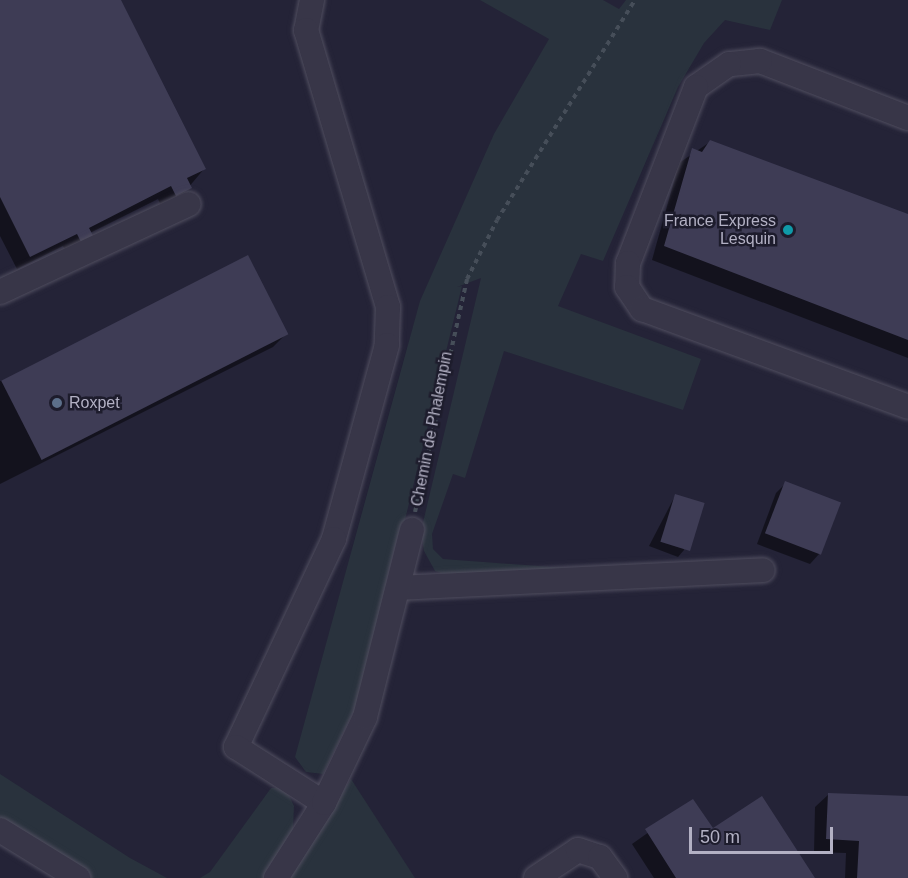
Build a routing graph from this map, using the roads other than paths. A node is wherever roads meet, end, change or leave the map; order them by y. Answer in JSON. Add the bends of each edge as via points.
{"nodes":[{"id":1,"x":312,"y":0,"type":"edge"},
{"id":2,"x":908,"y":118,"type":"edge"},
{"id":3,"x":189,"y":204,"type":"dead end"},
{"id":4,"x":0,"y":292,"type":"edge"},
{"id":5,"x":908,"y":407,"type":"edge"},
{"id":6,"x":412,"y":530,"type":"road end"},
{"id":7,"x":763,"y":570,"type":"dead end"},
{"id":8,"x":399,"y":588,"type":"junction"},
{"id":9,"x":324,"y":803,"type":"junction"},
{"id":10,"x":0,"y":830,"type":"edge"},
{"id":11,"x":78,"y":878,"type":"edge"},
{"id":12,"x":276,"y":878,"type":"edge"},
{"id":13,"x":536,"y":878,"type":"edge"},
{"id":14,"x":615,"y":878,"type":"edge"}],
"edges":[{"from":1,"to":9,"type":"street","via":[[306,30],[388,307],[387,345],[334,538],[236,747]]},
{"from":2,"to":5,"type":"street","via":[[760,62],[729,64],[696,87],[628,263],[627,286],[642,309]]},
{"from":3,"to":4,"type":"street"},
{"from":6,"to":8,"type":"street","name":"Chemin de Phalempin"},
{"from":7,"to":8,"type":"street"},
{"from":8,"to":9,"type":"street","name":"Chemin de Phalempin","via":[[365,717]]},
{"from":9,"to":12,"type":"street","name":"Chemin de Phalempin"},
{"from":10,"to":11,"type":"street"},
{"from":13,"to":14,"type":"street","via":[[578,850],[600,857]]}]}
